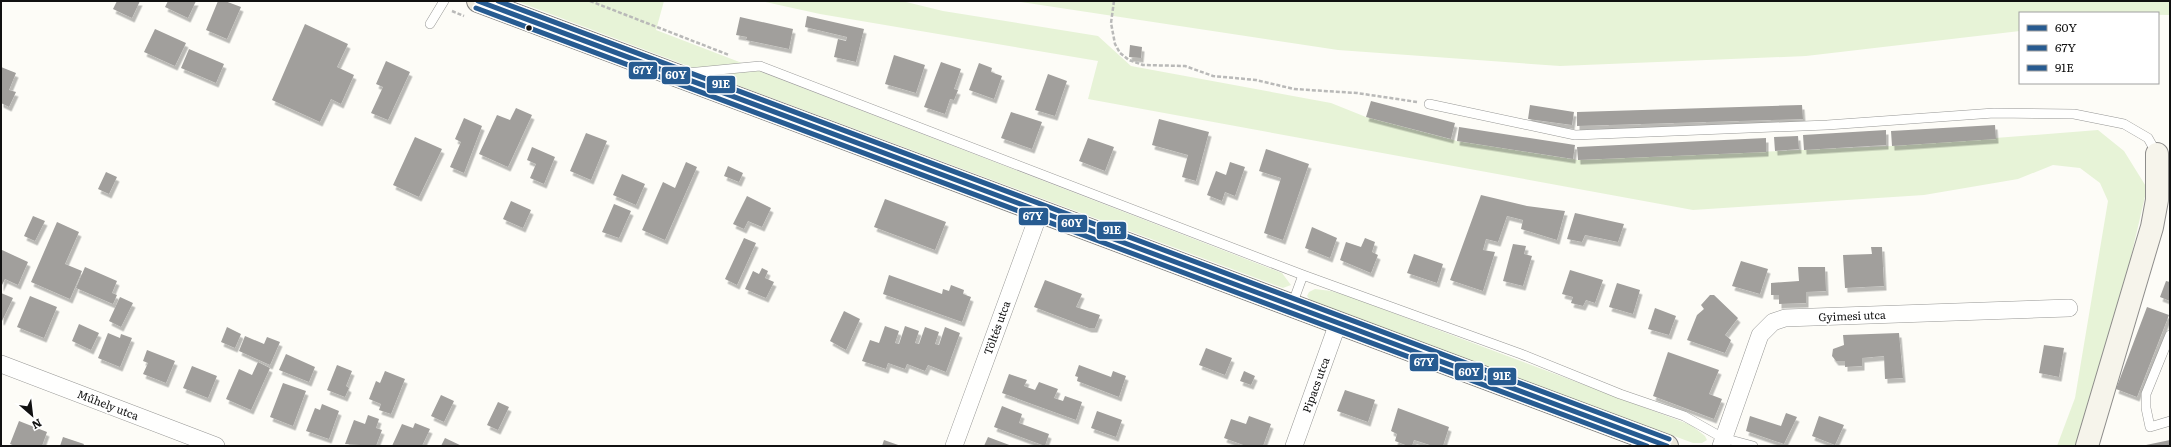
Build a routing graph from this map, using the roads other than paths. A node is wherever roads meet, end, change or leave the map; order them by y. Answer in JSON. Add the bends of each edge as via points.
{"nodes":[{"id":1,"x":444,"y":1,"type":"edge"},
{"id":2,"x":478,"y":1,"type":"edge"},
{"id":3,"x":430,"y":24,"type":"dead end"},
{"id":4,"x":672,"y":74,"type":"junction"},
{"id":5,"x":1429,"y":104,"type":"road end"},
{"id":6,"x":2157,"y":154,"type":"joint"},
{"id":7,"x":1040,"y":211,"type":"junction"},
{"id":8,"x":1304,"y":275,"type":"junction"},
{"id":9,"x":1292,"y":306,"type":"junction"},
{"id":10,"x":2068,"y":308,"type":"dead end"},
{"id":11,"x":1338,"y":323,"type":"junction"},
{"id":12,"x":2170,"y":335,"type":"edge"},
{"id":13,"x":1,"y":364,"type":"edge"},
{"id":14,"x":2170,"y":421,"type":"edge"},
{"id":15,"x":1631,"y":440,"type":"edge"},
{"id":16,"x":1722,"y":442,"type":"edge"},
{"id":17,"x":216,"y":446,"type":"edge"},
{"id":18,"x":954,"y":446,"type":"edge"},
{"id":19,"x":1294,"y":446,"type":"edge"},
{"id":20,"x":1667,"y":446,"type":"edge"},
{"id":21,"x":1753,"y":446,"type":"edge"},
{"id":22,"x":2086,"y":446,"type":"edge"}],
"edges":[{"from":1,"to":3,"type":"lane"},
{"from":2,"to":4,"type":"main road"},
{"from":4,"to":7,"type":"main road"},
{"from":4,"to":8,"type":"lane","via":[[760,66]]},
{"from":5,"to":6,"type":"lane","via":[[1575,135],[1827,125],[1994,113],[2074,114],[2124,124],[2148,138]]},
{"from":6,"to":22,"type":"street","via":[[2157,200],[2152,227]]},
{"from":7,"to":9,"type":"main road"},
{"from":7,"to":18,"type":"street","name":"Töltés utca"},
{"from":8,"to":9,"type":"lane"},
{"from":8,"to":16,"type":"lane","via":[[1684,416]]},
{"from":9,"to":11,"type":"main road"},
{"from":10,"to":16,"type":"street","name":"Gyimesi utca","via":[[1785,318],[1773,322],[1760,335]]},
{"from":11,"to":15,"type":"main road"},
{"from":11,"to":19,"type":"street","name":"Pipacs utca"},
{"from":12,"to":14,"type":"lane","via":[[2146,394],[2146,408],[2150,427]]},
{"from":13,"to":17,"type":"street","name":"Műhely utca"},
{"from":15,"to":20,"type":"main road"},
{"from":16,"to":21,"type":"lane"}]}
